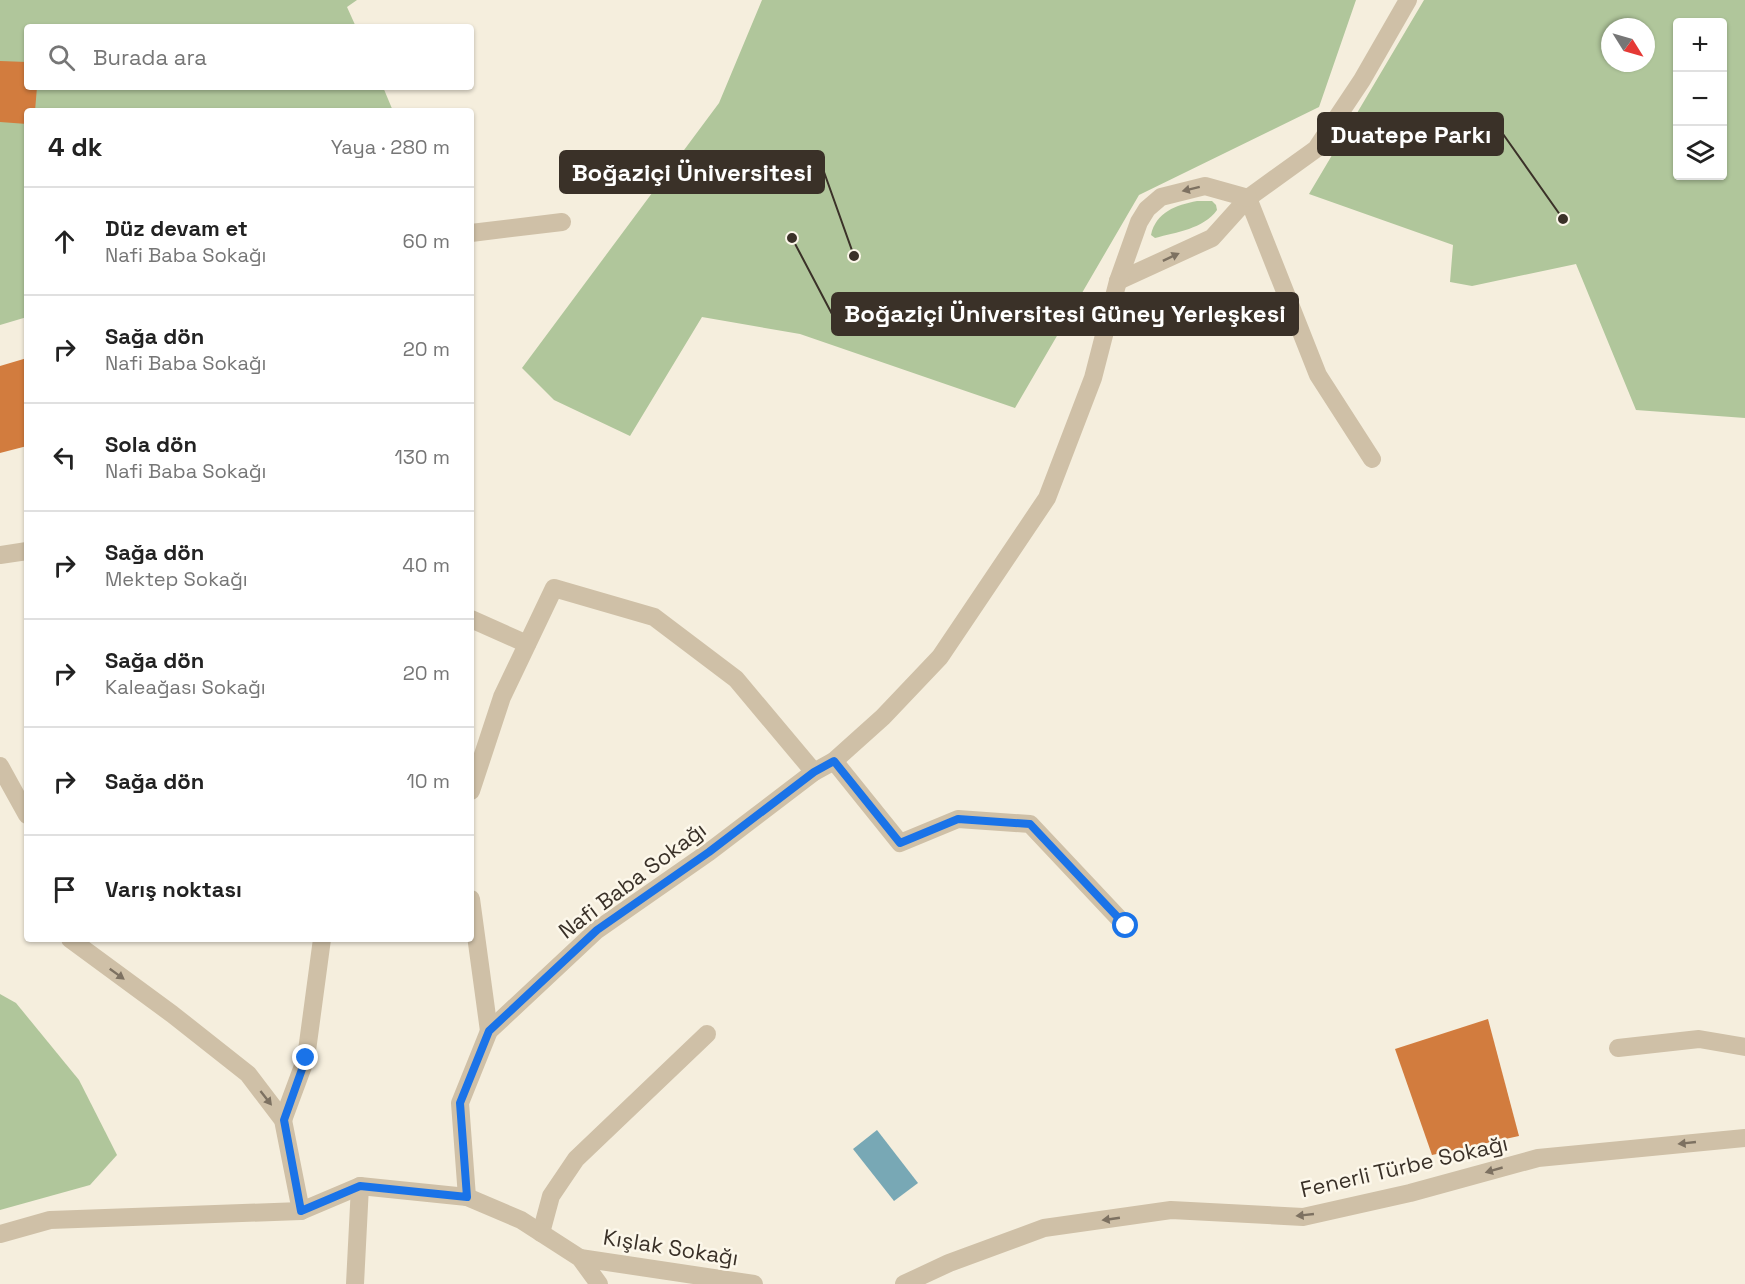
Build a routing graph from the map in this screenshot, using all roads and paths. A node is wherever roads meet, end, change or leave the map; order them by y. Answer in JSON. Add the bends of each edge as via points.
{"nodes":[{"id":1,"x":1408,"y":0,"type":"edge"},
{"id":2,"x":1248,"y":198,"type":"junction"},
{"id":3,"x":562,"y":222,"type":"dead end"},
{"id":4,"x":474,"y":233,"type":"edge"},
{"id":5,"x":1118,"y":281,"type":"junction"},
{"id":6,"x":1372,"y":459,"type":"dead end"},
{"id":7,"x":24,"y":551,"type":"edge"},
{"id":8,"x":0,"y":555,"type":"edge"},
{"id":9,"x":474,"y":620,"type":"edge"},
{"id":10,"x":527,"y":644,"type":"junction"},
{"id":11,"x":834,"y":761,"type":"junction"},
{"id":12,"x":0,"y":766,"type":"edge"},
{"id":13,"x":814,"y":772,"type":"junction"},
{"id":14,"x":474,"y":782,"type":"edge"},
{"id":15,"x":24,"y":810,"type":"edge"},
{"id":16,"x":474,"y":921,"type":"edge"},
{"id":17,"x":1126,"y":926,"type":"dead end"},
{"id":18,"x":74,"y":942,"type":"edge"},
{"id":19,"x":322,"y":942,"type":"edge"},
{"id":20,"x":489,"y":1031,"type":"junction"},
{"id":21,"x":707,"y":1034,"type":"dead end"},
{"id":22,"x":1745,"y":1047,"type":"edge"},
{"id":23,"x":1618,"y":1048,"type":"dead end"},
{"id":24,"x":284,"y":1120,"type":"junction"},
{"id":25,"x":1745,"y":1138,"type":"edge"},
{"id":26,"x":360,"y":1186,"type":"junction"},
{"id":27,"x":467,"y":1197,"type":"junction"},
{"id":28,"x":301,"y":1211,"type":"junction"},
{"id":29,"x":541,"y":1233,"type":"junction"},
{"id":30,"x":0,"y":1234,"type":"edge"},
{"id":31,"x":580,"y":1257,"type":"junction"},
{"id":32,"x":355,"y":1284,"type":"edge"},
{"id":33,"x":599,"y":1284,"type":"edge"},
{"id":34,"x":754,"y":1284,"type":"edge"},
{"id":35,"x":904,"y":1284,"type":"edge"}],
"edges":[{"from":1,"to":2,"type":"street","via":[[1316,149]]},
{"from":5,"to":2,"type":"street","one_way":true,"via":[[1212,238]]},
{"from":2,"to":5,"type":"street","name":"Nafi Baba Sokağı","one_way":true,"via":[[1204,186],[1161,197],[1139,222]]},
{"from":2,"to":6,"type":"street","via":[[1318,375]]},
{"from":3,"to":4,"type":"street"},
{"from":5,"to":11,"type":"street","name":"Nafi Baba Sokağı","via":[[1093,378],[1047,498],[940,657]]},
{"from":7,"to":8,"type":"street"},
{"from":9,"to":10,"type":"street"},
{"from":10,"to":13,"type":"street","via":[[554,588],[654,617],[736,679]]},
{"from":10,"to":14,"type":"street","via":[[502,697]]},
{"from":11,"to":13,"type":"street","name":"Nafi Baba Sokağı"},
{"from":11,"to":17,"type":"street","via":[[900,843],[958,819],[1030,824]]},
{"from":12,"to":15,"type":"street"},
{"from":13,"to":20,"type":"street","name":"Nafi Baba Sokağı","via":[[597,930]]},
{"from":16,"to":20,"type":"street"},
{"from":18,"to":24,"type":"street","one_way":true,"via":[[248,1074]]},
{"from":19,"to":24,"type":"street","via":[[306,1058]]},
{"from":20,"to":27,"type":"street","name":"Nafi Baba Sokağı","via":[[460,1103]]},
{"from":21,"to":29,"type":"street","via":[[576,1159],[551,1196]]},
{"from":22,"to":23,"type":"street","via":[[1699,1039]]},
{"from":24,"to":28,"type":"street"},
{"from":25,"to":35,"type":"street","name":"Fenerli Türbe Sokağı","one_way":true,"via":[[1538,1158],[1410,1193],[1303,1216],[1172,1210],[1044,1228]]},
{"from":26,"to":27,"type":"street"},
{"from":26,"to":28,"type":"street"},
{"from":26,"to":32,"type":"street"},
{"from":27,"to":29,"type":"street"},
{"from":28,"to":30,"type":"street","via":[[50,1220]]},
{"from":29,"to":31,"type":"street"},
{"from":31,"to":33,"type":"street"},
{"from":31,"to":34,"type":"street","name":"Kışlak Sokağı"}]}
